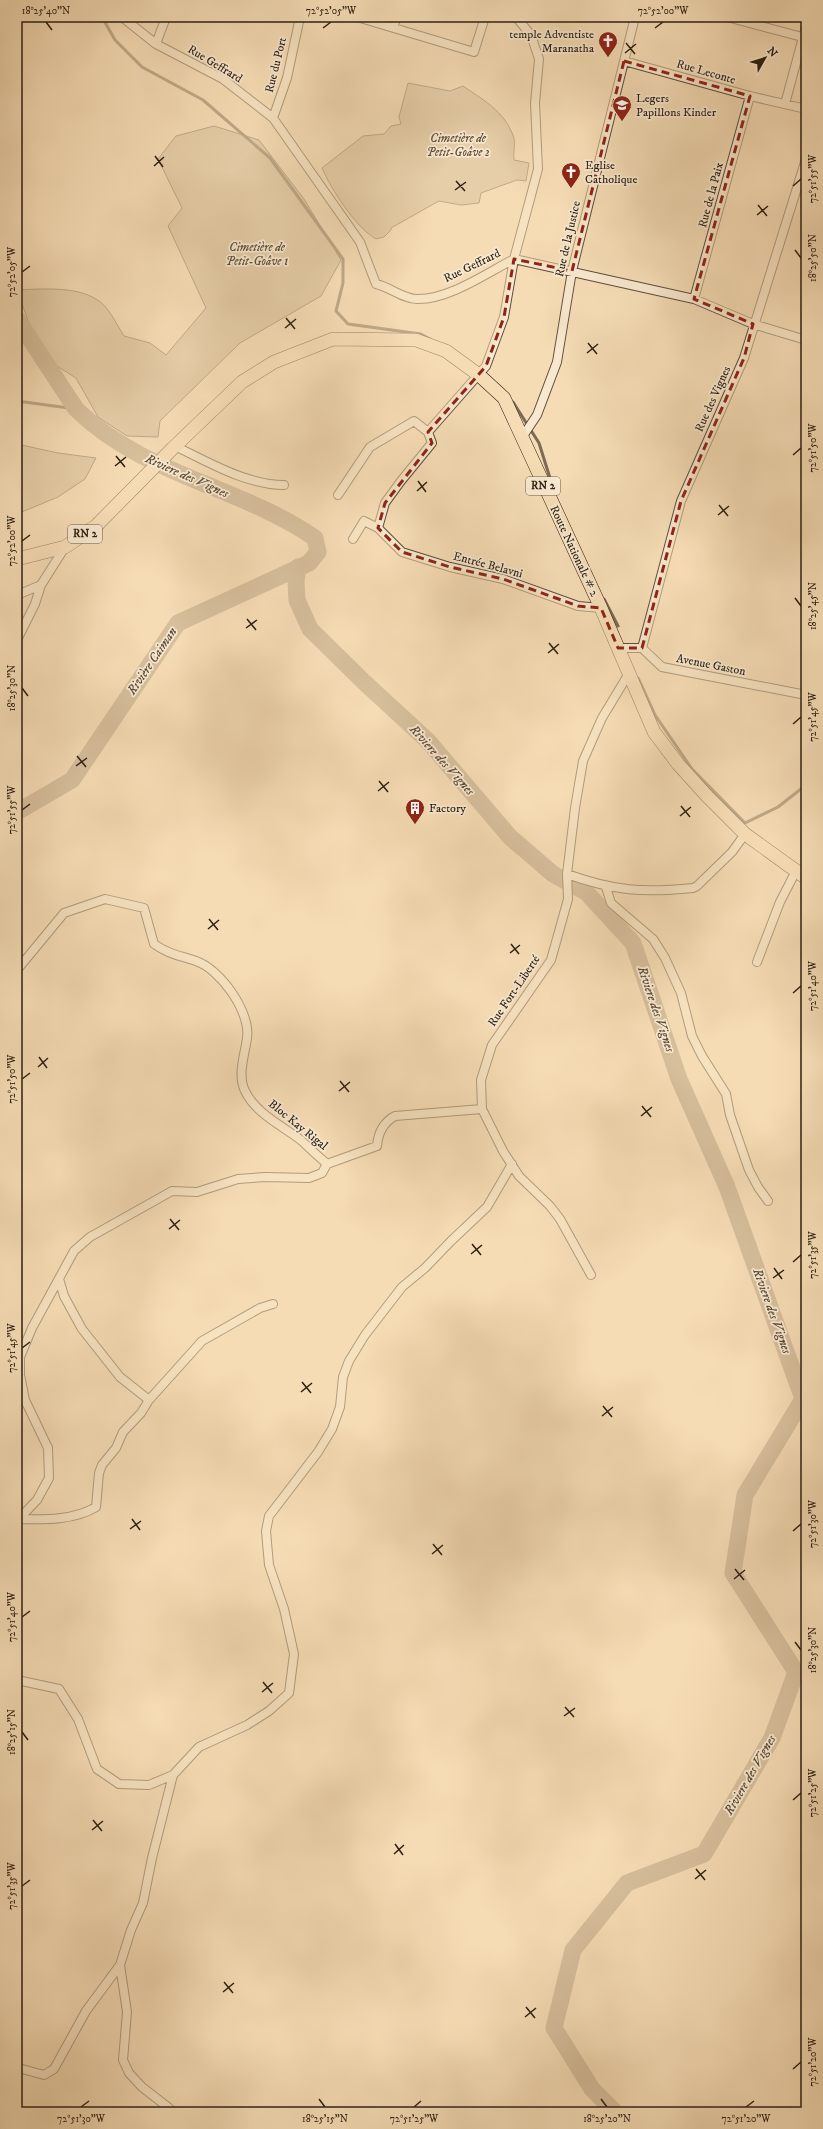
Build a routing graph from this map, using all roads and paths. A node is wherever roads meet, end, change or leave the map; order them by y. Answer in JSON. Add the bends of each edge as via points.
{"nodes":[{"id":1,"x":122,"y":17,"type":"edge"},
{"id":2,"x":166,"y":17,"type":"edge"},
{"id":3,"x":300,"y":17,"type":"edge"},
{"id":4,"x":357,"y":17,"type":"edge"},
{"id":5,"x":397,"y":17,"type":"edge"},
{"id":6,"x":485,"y":17,"type":"edge"},
{"id":7,"x":516,"y":17,"type":"edge"},
{"id":8,"x":635,"y":17,"type":"edge"},
{"id":9,"x":727,"y":17,"type":"edge"},
{"id":10,"x":806,"y":26,"type":"edge"},
{"id":11,"x":393,"y":27,"type":"junction"},
{"id":12,"x":805,"y":38,"type":"edge"},
{"id":13,"x":156,"y":44,"type":"junction"},
{"id":14,"x":624,"y":62,"type":"junction"},
{"id":15,"x":750,"y":96,"type":"junction"},
{"id":16,"x":785,"y":104,"type":"junction"},
{"id":17,"x":806,"y":109,"type":"edge"},
{"id":18,"x":273,"y":118,"type":"junction"},
{"id":19,"x":806,"y":158,"type":"edge"},
{"id":20,"x":514,"y":258,"type":"junction"},
{"id":21,"x":572,"y":271,"type":"junction"},
{"id":22,"x":694,"y":299,"type":"junction"},
{"id":23,"x":753,"y":324,"type":"junction"},
{"id":24,"x":806,"y":340,"type":"edge"},
{"id":25,"x":483,"y":371,"type":"junction"},
{"id":26,"x":428,"y":432,"type":"junction"},
{"id":27,"x":521,"y":439,"type":"junction"},
{"id":28,"x":174,"y":447,"type":"junction"},
{"id":29,"x":284,"y":485,"type":"dead end"},
{"id":30,"x":338,"y":495,"type":"dead end"},
{"id":31,"x":378,"y":528,"type":"junction"},
{"id":32,"x":354,"y":539,"type":"dead end"},
{"id":33,"x":65,"y":547,"type":"junction"},
{"id":34,"x":17,"y":559,"type":"edge"},
{"id":35,"x":40,"y":585,"type":"junction"},
{"id":36,"x":17,"y":595,"type":"edge"},
{"id":37,"x":601,"y":608,"type":"junction"},
{"id":38,"x":17,"y":640,"type":"edge"},
{"id":39,"x":618,"y":648,"type":"junction"},
{"id":40,"x":642,"y":648,"type":"junction"},
{"id":41,"x":628,"y":674,"type":"junction"},
{"id":42,"x":806,"y":695,"type":"edge"},
{"id":43,"x":745,"y":834,"type":"junction"},
{"id":44,"x":567,"y":874,"type":"junction"},
{"id":45,"x":801,"y":874,"type":"edge"},
{"id":46,"x":606,"y":887,"type":"junction"},
{"id":47,"x":757,"y":962,"type":"dead end"},
{"id":48,"x":17,"y":970,"type":"edge"},
{"id":49,"x":482,"y":1109,"type":"junction"},
{"id":50,"x":327,"y":1164,"type":"junction"},
{"id":51,"x":512,"y":1164,"type":"junction"},
{"id":52,"x":768,"y":1202,"type":"dead end"},
{"id":53,"x":591,"y":1274,"type":"dead end"},
{"id":54,"x":59,"y":1279,"type":"junction"},
{"id":55,"x":273,"y":1304,"type":"dead end"},
{"id":56,"x":149,"y":1400,"type":"junction"},
{"id":57,"x":19,"y":1520,"type":"edge"},
{"id":58,"x":17,"y":1680,"type":"edge"},
{"id":59,"x":174,"y":1775,"type":"junction"},
{"id":60,"x":120,"y":1965,"type":"junction"},
{"id":61,"x":17,"y":2070,"type":"edge"},
{"id":62,"x":170,"y":2112,"type":"edge"}],
"edges":[{"from":1,"to":13,"type":"street","name":"Rue Geffrard"},
{"from":2,"to":13,"type":"street"},
{"from":3,"to":18,"type":"street","name":"Rue du Port","via":[[288,78]]},
{"from":4,"to":11,"type":"street"},
{"from":5,"to":11,"type":"street"},
{"from":6,"to":11,"type":"street","via":[[474,52]]},
{"from":7,"to":20,"type":"street","via":[[531,35],[539,59],[535,102],[538,169]]},
{"from":8,"to":14,"type":"street","name":"Rue de la Justice"},
{"from":9,"to":12,"type":"street"},
{"from":10,"to":12,"type":"street"},
{"from":12,"to":16,"type":"street"},
{"from":13,"to":18,"type":"street","name":"Rue Geffrard","via":[[223,79]]},
{"from":14,"to":15,"type":"street","name":"Rue Leconte"},
{"from":14,"to":21,"type":"street","name":"Rue de la Justice"},
{"from":15,"to":16,"type":"street","name":"Rue Leconte"},
{"from":15,"to":22,"type":"street","name":"Rue de la Paix"},
{"from":16,"to":17,"type":"street","name":"Rue Leconte"},
{"from":18,"to":20,"type":"street","name":"Rue Geffrard","via":[[360,242],[376,284],[416,299],[438,295],[465,285]]},
{"from":19,"to":23,"type":"street","name":"Rue des Vignes"},
{"from":20,"to":21,"type":"street","name":"Rue Geffrard"},
{"from":20,"to":25,"type":"street","via":[[504,317]]},
{"from":21,"to":22,"type":"street","name":"Rue Geffrard"},
{"from":21,"to":27,"type":"street","name":"Rue de la Justice","via":[[556,362],[537,415]]},
{"from":22,"to":23,"type":"street","name":"Rue Geffrard"},
{"from":23,"to":24,"type":"street","name":"Rue Geffrard"},
{"from":23,"to":40,"type":"street","name":"Rue des Vignes","via":[[744,358],[681,501]]},
{"from":25,"to":26,"type":"street"},
{"from":25,"to":27,"type":"main road","name":"Route Nationale # 2","number":"RN 2","via":[[504,398]]},
{"from":25,"to":28,"type":"main road","name":"Route Nationale # 2","number":"RN 2","via":[[446,351],[416,340],[333,339],[274,362],[242,382]]},
{"from":26,"to":30,"type":"street","via":[[414,421],[370,447]]},
{"from":26,"to":31,"type":"street","via":[[432,443],[385,503]]},
{"from":27,"to":37,"type":"main road","name":"Route Nationale # 2","number":"RN 2"},
{"from":28,"to":29,"type":"street","via":[[252,479]]},
{"from":28,"to":33,"type":"main road","number":"RN 2","via":[[96,526]]},
{"from":31,"to":32,"type":"street","via":[[364,521]]},
{"from":31,"to":37,"type":"street","name":"Entrée Belavni","via":[[402,552],[450,568],[503,579],[578,606]]},
{"from":33,"to":34,"type":"main road","number":"RN 2"},
{"from":33,"to":35,"type":"street"},
{"from":35,"to":36,"type":"street"},
{"from":35,"to":38,"type":"street","via":[[35,604]]},
{"from":37,"to":39,"type":"main road","name":"Route Nationale # 2","number":"RN 2"},
{"from":39,"to":40,"type":"street"},
{"from":39,"to":41,"type":"main road","name":"Route Nationale # 2","number":"RN 2"},
{"from":40,"to":42,"type":"street","name":"Avenue Gaston","via":[[662,667]]},
{"from":41,"to":43,"type":"main road","name":"Route Nationale # 2","number":"RN 2","via":[[654,732],[702,791]]},
{"from":41,"to":44,"type":"street","name":"Rue Fort-Liberté","via":[[602,718],[583,761]]},
{"from":43,"to":45,"type":"main road","name":"Route Nationale # 2","number":"RN 2"},
{"from":43,"to":46,"type":"street","via":[[732,852],[693,888],[654,892]]},
{"from":44,"to":46,"type":"street"},
{"from":44,"to":49,"type":"street","name":"Rue Fort-Liberté","via":[[568,899],[551,960],[492,1045],[481,1080]]},
{"from":45,"to":47,"type":"street","via":[[780,902]]},
{"from":46,"to":52,"type":"street","via":[[611,903],[652,940],[668,964],[681,993],[692,1036],[726,1094],[730,1115],[749,1170]]},
{"from":48,"to":50,"type":"street","name":"Bloc Kay Rigal","via":[[64,913],[105,899],[144,908],[154,944],[211,970],[240,1005],[248,1031],[241,1074],[245,1091],[260,1110],[302,1141]]},
{"from":49,"to":50,"type":"street","via":[[395,1116],[388,1120],[378,1136],[377,1146]]},
{"from":49,"to":51,"type":"street","name":"Rue Fort-Liberté"},
{"from":50,"to":54,"type":"street","via":[[322,1173],[309,1178],[258,1177],[197,1192],[172,1191],[90,1236],[74,1251]]},
{"from":51,"to":53,"type":"street","name":"Rue Fort-Liberté","via":[[519,1176],[560,1219]]},
{"from":51,"to":59,"type":"street","via":[[487,1207],[402,1287],[365,1335],[345,1372],[340,1407],[332,1429],[318,1452],[269,1516],[266,1531],[269,1565],[284,1609],[294,1654],[289,1693],[269,1711],[247,1725],[199,1747]]},
{"from":54,"to":56,"type":"street","via":[[64,1296],[82,1329],[120,1377]]},
{"from":54,"to":57,"type":"street","via":[[32,1328],[20,1357],[20,1376],[26,1400],[48,1448],[49,1478],[37,1500]]},
{"from":55,"to":56,"type":"street","via":[[260,1308],[202,1341]]},
{"from":56,"to":57,"type":"street","via":[[123,1432],[116,1448],[102,1465],[96,1507],[89,1511],[50,1519]]},
{"from":58,"to":59,"type":"street","via":[[60,1689],[78,1719],[97,1769],[119,1784],[149,1786]]},
{"from":59,"to":60,"type":"street","via":[[143,1903]]},
{"from":60,"to":61,"type":"street","via":[[86,2011],[54,2068],[44,2075]]},
{"from":60,"to":62,"type":"street","via":[[127,2012],[123,2060],[142,2087],[169,2108]]}]}
